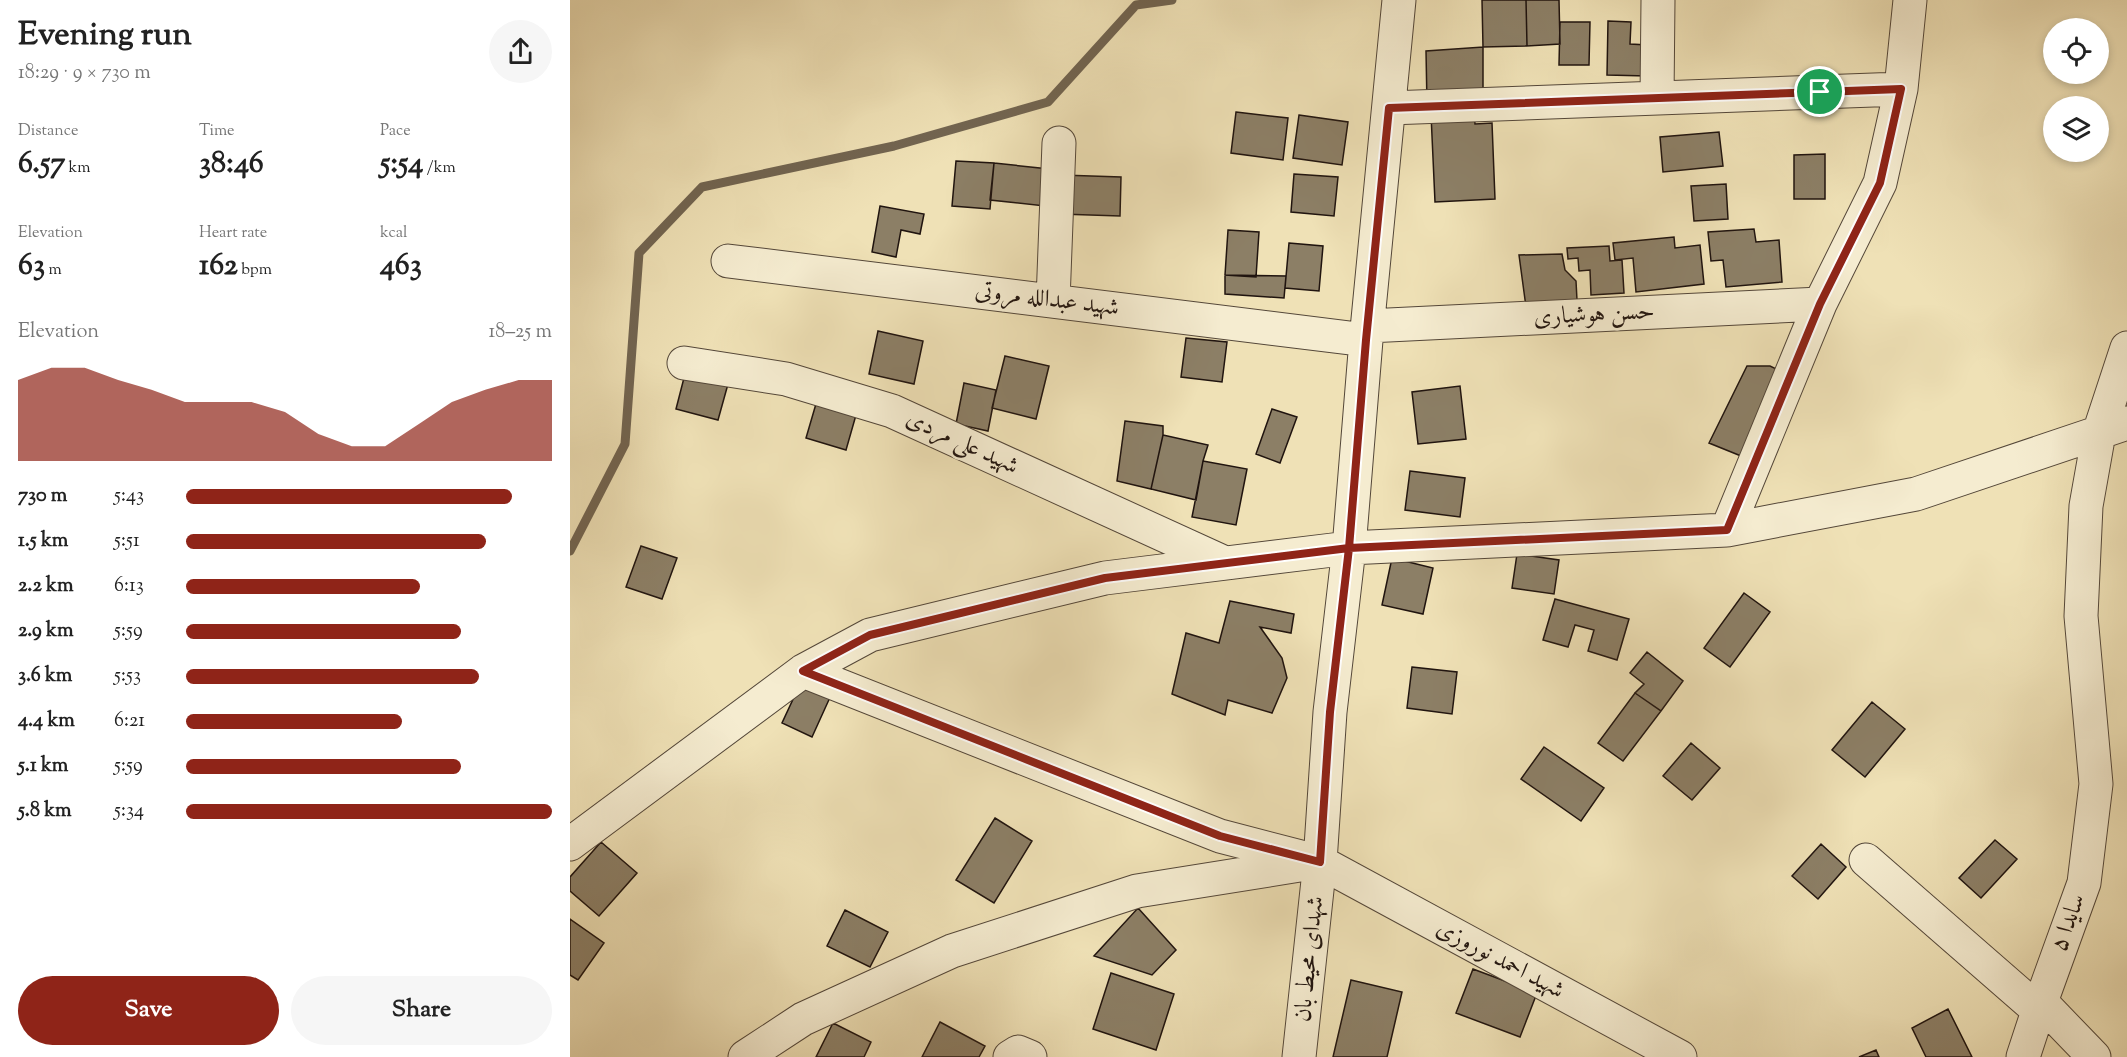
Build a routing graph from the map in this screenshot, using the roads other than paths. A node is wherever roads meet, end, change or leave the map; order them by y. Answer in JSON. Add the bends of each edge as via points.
{"nodes":[{"id":1,"x":1399,"y":0,"type":"edge"},
{"id":2,"x":1658,"y":0,"type":"edge"},
{"id":3,"x":1910,"y":0,"type":"edge"},
{"id":4,"x":1901,"y":89,"type":"junction"},
{"id":5,"x":1657,"y":98,"type":"junction"},
{"id":6,"x":1389,"y":108,"type":"junction"},
{"id":7,"x":1059,"y":143,"type":"dead end"},
{"id":8,"x":728,"y":261,"type":"dead end"},
{"id":9,"x":1053,"y":301,"type":"junction"},
{"id":10,"x":1820,"y":304,"type":"junction"},
{"id":11,"x":1367,"y":333,"type":"junction"},
{"id":12,"x":2127,"y":348,"type":"edge"},
{"id":13,"x":684,"y":363,"type":"dead end"},
{"id":14,"x":2113,"y":428,"type":"edge"},
{"id":15,"x":1727,"y":530,"type":"junction"},
{"id":16,"x":1349,"y":548,"type":"junction"},
{"id":17,"x":1226,"y":563,"type":"junction"},
{"id":18,"x":803,"y":671,"type":"junction"},
{"id":19,"x":570,"y":844,"type":"edge"},
{"id":20,"x":1866,"y":860,"type":"dead end"},
{"id":21,"x":1320,"y":862,"type":"junction"},
{"id":22,"x":2039,"y":1006,"type":"junction"},
{"id":23,"x":745,"y":1057,"type":"edge"},
{"id":24,"x":1010,"y":1057,"type":"edge"},
{"id":25,"x":1030,"y":1057,"type":"edge"},
{"id":26,"x":1299,"y":1057,"type":"edge"},
{"id":27,"x":1680,"y":1057,"type":"edge"},
{"id":28,"x":2023,"y":1057,"type":"edge"},
{"id":29,"x":2094,"y":1057,"type":"edge"}],
"edges":[{"from":1,"to":6,"type":"street","name":"شهدای محیط بان"},
{"from":2,"to":5,"type":"street"},
{"from":3,"to":4,"type":"street"},
{"from":4,"to":5,"type":"street"},
{"from":4,"to":10,"type":"street","via":[[1880,183]]},
{"from":5,"to":6,"type":"street"},
{"from":6,"to":11,"type":"street","name":"شهدای محیط بان"},
{"from":7,"to":9,"type":"street"},
{"from":8,"to":9,"type":"street","name":"شهید عبدالله مروتی"},
{"from":9,"to":11,"type":"street","name":"شهید عبدالله مروتی"},
{"from":10,"to":11,"type":"street","name":"حسن هوشیاری"},
{"from":10,"to":15,"type":"street"},
{"from":11,"to":16,"type":"street","name":"شهدای محیط بان"},
{"from":12,"to":14,"type":"street","name":"سایدا ۵"},
{"from":13,"to":17,"type":"street","name":"شهید علی مردی","via":[[786,379],[892,411]]},
{"from":14,"to":15,"type":"street","via":[[1916,494]]},
{"from":14,"to":22,"type":"street","name":"سایدا ۵","via":[[2085,506],[2081,616],[2096,784],[2084,883]]},
{"from":15,"to":16,"type":"street"},
{"from":16,"to":17,"type":"street"},
{"from":16,"to":21,"type":"street","name":"شهدای محیط بان","via":[[1330,712]]},
{"from":17,"to":18,"type":"street","via":[[1105,578],[870,635]]},
{"from":18,"to":19,"type":"street"},
{"from":18,"to":21,"type":"street","name":"شهید احمد نوروزی","via":[[1220,836]]},
{"from":20,"to":22,"type":"street"},
{"from":21,"to":23,"type":"street","via":[[1137,891],[952,951],[803,1019]]},
{"from":21,"to":26,"type":"street","name":"شهدای محیط بان"},
{"from":21,"to":27,"type":"street","name":"شهید احمد نوروزی"},
{"from":22,"to":28,"type":"street","name":"سایدا ۵"},
{"from":22,"to":29,"type":"street"},
{"from":24,"to":25,"type":"street","via":[[1018,1052]]}]}
